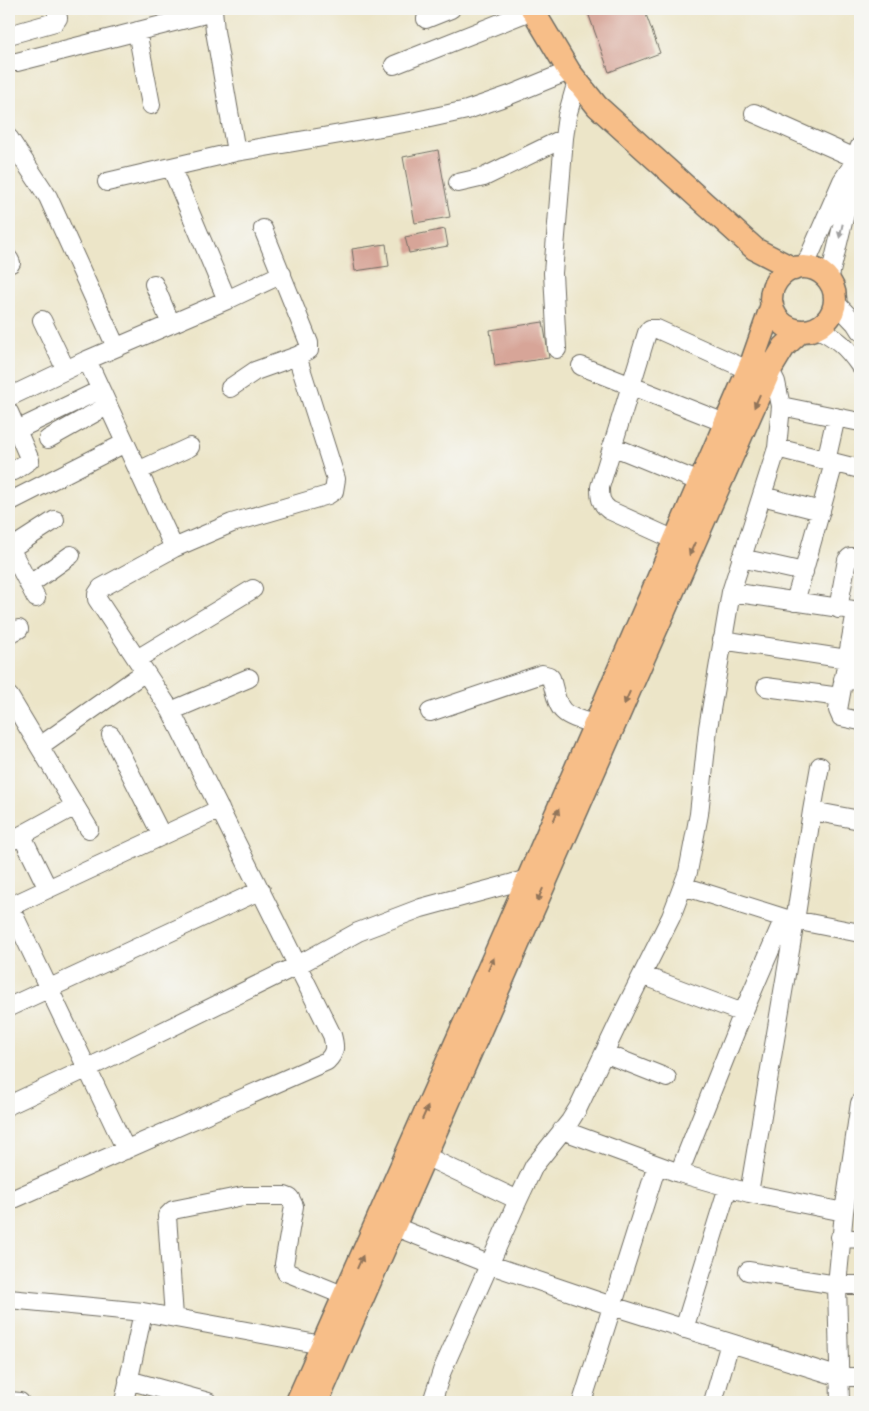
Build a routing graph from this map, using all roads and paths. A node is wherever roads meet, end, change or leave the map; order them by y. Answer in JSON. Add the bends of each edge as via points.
{"nodes":[{"id":1,"x":56,"y":9,"type":"edge"},
{"id":2,"x":451,"y":9,"type":"edge"},
{"id":3,"x":532,"y":9,"type":"edge"},
{"id":4,"x":213,"y":10,"type":"edge"},
{"id":5,"x":426,"y":19,"type":"dead end"},
{"id":6,"x":137,"y":32,"type":"junction"},
{"id":7,"x":9,"y":35,"type":"edge"},
{"id":8,"x":9,"y":62,"type":"edge"},
{"id":9,"x":394,"y":65,"type":"dead end"},
{"id":10,"x":573,"y":76,"type":"junction"},
{"id":11,"x":151,"y":105,"type":"dead end"},
{"id":12,"x":754,"y":113,"type":"dead end"},
{"id":13,"x":9,"y":138,"type":"edge"},
{"id":14,"x":564,"y":138,"type":"junction"},
{"id":15,"x":236,"y":152,"type":"junction"},
{"id":16,"x":856,"y":157,"type":"edge"},
{"id":17,"x":172,"y":167,"type":"junction"},
{"id":18,"x":107,"y":182,"type":"dead end"},
{"id":19,"x":458,"y":183,"type":"dead end"},
{"id":20,"x":263,"y":229,"type":"dead end"},
{"id":21,"x":755,"y":249,"type":"junction"},
{"id":22,"x":799,"y":268,"type":"junction"},
{"id":23,"x":282,"y":274,"type":"junction"},
{"id":24,"x":829,"y":280,"type":"junction"},
{"id":25,"x":154,"y":284,"type":"dead end"},
{"id":26,"x":773,"y":295,"type":"junction"},
{"id":27,"x":227,"y":300,"type":"junction"},
{"id":28,"x":835,"y":302,"type":"junction"},
{"id":29,"x":42,"y":320,"type":"dead end"},
{"id":30,"x":171,"y":324,"type":"junction"},
{"id":31,"x":809,"y":330,"type":"junction"},
{"id":32,"x":860,"y":332,"type":"edge"},
{"id":33,"x":116,"y":346,"type":"junction"},
{"id":34,"x":557,"y":349,"type":"dead end"},
{"id":35,"x":297,"y":356,"type":"junction"},
{"id":36,"x":87,"y":360,"type":"junction"},
{"id":37,"x":582,"y":366,"type":"dead end"},
{"id":38,"x":860,"y":366,"type":"edge"},
{"id":39,"x":66,"y":370,"type":"junction"},
{"id":40,"x":748,"y":370,"type":"junction"},
{"id":41,"x":770,"y":370,"type":"junction"},
{"id":42,"x":631,"y":385,"type":"junction"},
{"id":43,"x":230,"y":388,"type":"dead end"},
{"id":44,"x":9,"y":397,"type":"edge"},
{"id":45,"x":104,"y":398,"type":"junction"},
{"id":46,"x":781,"y":406,"type":"junction"},
{"id":47,"x":9,"y":412,"type":"edge"},
{"id":48,"x":836,"y":418,"type":"junction"},
{"id":49,"x":860,"y":422,"type":"edge"},
{"id":50,"x":725,"y":423,"type":"junction"},
{"id":51,"x":17,"y":430,"type":"junction"},
{"id":52,"x":48,"y":439,"type":"dead end"},
{"id":53,"x":125,"y":443,"type":"junction"},
{"id":54,"x":612,"y":446,"type":"junction"},
{"id":55,"x":190,"y":447,"type":"dead end"},
{"id":56,"x":777,"y":448,"type":"junction"},
{"id":57,"x":830,"y":462,"type":"junction"},
{"id":58,"x":9,"y":469,"type":"edge"},
{"id":59,"x":860,"y":469,"type":"edge"},
{"id":60,"x":138,"y":471,"type":"junction"},
{"id":61,"x":700,"y":482,"type":"junction"},
{"id":62,"x":762,"y":496,"type":"junction"},
{"id":63,"x":9,"y":502,"type":"edge"},
{"id":64,"x":821,"y":511,"type":"junction"},
{"id":65,"x":55,"y":520,"type":"dead end"},
{"id":66,"x":675,"y":540,"type":"junction"},
{"id":67,"x":9,"y":548,"type":"edge"},
{"id":68,"x":174,"y":548,"type":"junction"},
{"id":69,"x":71,"y":555,"type":"dead end"},
{"id":70,"x":860,"y":557,"type":"edge"},
{"id":71,"x":741,"y":558,"type":"junction"},
{"id":72,"x":804,"y":572,"type":"junction"},
{"id":73,"x":252,"y":589,"type":"dead end"},
{"id":74,"x":731,"y":592,"type":"junction"},
{"id":75,"x":795,"y":602,"type":"junction"},
{"id":76,"x":838,"y":609,"type":"junction"},
{"id":77,"x":858,"y":611,"type":"edge"},
{"id":78,"x":722,"y":640,"type":"junction"},
{"id":79,"x":847,"y":659,"type":"junction"},
{"id":80,"x":141,"y":665,"type":"junction"},
{"id":81,"x":249,"y":678,"type":"dead end"},
{"id":82,"x":852,"y":680,"type":"edge"},
{"id":83,"x":766,"y":687,"type":"dead end"},
{"id":84,"x":9,"y":696,"type":"edge"},
{"id":85,"x":840,"y":697,"type":"junction"},
{"id":86,"x":171,"y":711,"type":"junction"},
{"id":87,"x":430,"y":712,"type":"dead end"},
{"id":88,"x":860,"y":721,"type":"edge"},
{"id":89,"x":595,"y":724,"type":"junction"},
{"id":90,"x":111,"y":735,"type":"dead end"},
{"id":91,"x":40,"y":746,"type":"junction"},
{"id":92,"x":820,"y":766,"type":"dead end"},
{"id":93,"x":75,"y":806,"type":"junction"},
{"id":94,"x":220,"y":809,"type":"junction"},
{"id":95,"x":812,"y":811,"type":"junction"},
{"id":96,"x":860,"y":820,"type":"edge"},
{"id":97,"x":89,"y":829,"type":"dead end"},
{"id":98,"x":162,"y":836,"type":"junction"},
{"id":99,"x":15,"y":839,"type":"edge"},
{"id":100,"x":539,"y":869,"type":"junction"},
{"id":101,"x":684,"y":886,"type":"junction"},
{"id":102,"x":48,"y":889,"type":"junction"},
{"id":103,"x":261,"y":890,"type":"junction"},
{"id":104,"x":9,"y":907,"type":"edge"},
{"id":105,"x":789,"y":919,"type":"junction"},
{"id":106,"x":860,"y":933,"type":"edge"},
{"id":107,"x":298,"y":965,"type":"junction"},
{"id":108,"x":642,"y":974,"type":"junction"},
{"id":109,"x":50,"y":988,"type":"junction"},
{"id":110,"x":9,"y":1007,"type":"edge"},
{"id":111,"x":743,"y":1013,"type":"junction"},
{"id":112,"x":604,"y":1053,"type":"junction"},
{"id":113,"x":458,"y":1061,"type":"junction"},
{"id":114,"x":88,"y":1068,"type":"junction"},
{"id":115,"x":667,"y":1078,"type":"dead end"},
{"id":116,"x":860,"y":1103,"type":"edge"},
{"id":117,"x":9,"y":1105,"type":"edge"},
{"id":118,"x":562,"y":1130,"type":"junction"},
{"id":119,"x":126,"y":1150,"type":"junction"},
{"id":120,"x":426,"y":1156,"type":"junction"},
{"id":121,"x":657,"y":1165,"type":"junction"},
{"id":122,"x":680,"y":1173,"type":"junction"},
{"id":123,"x":854,"y":1179,"type":"edge"},
{"id":124,"x":728,"y":1187,"type":"junction"},
{"id":125,"x":749,"y":1193,"type":"junction"},
{"id":126,"x":518,"y":1200,"type":"junction"},
{"id":127,"x":9,"y":1201,"type":"edge"},
{"id":128,"x":844,"y":1212,"type":"junction"},
{"id":129,"x":386,"y":1223,"type":"junction"},
{"id":130,"x":840,"y":1237,"type":"junction"},
{"id":131,"x":860,"y":1239,"type":"edge"},
{"id":132,"x":490,"y":1265,"type":"junction"},
{"id":133,"x":748,"y":1271,"type":"dead end"},
{"id":134,"x":837,"y":1285,"type":"junction"},
{"id":135,"x":860,"y":1285,"type":"edge"},
{"id":136,"x":345,"y":1296,"type":"junction"},
{"id":137,"x":9,"y":1299,"type":"edge"},
{"id":138,"x":612,"y":1306,"type":"junction"},
{"id":139,"x":142,"y":1312,"type":"junction"},
{"id":140,"x":174,"y":1317,"type":"junction"},
{"id":141,"x":684,"y":1329,"type":"junction"},
{"id":142,"x":730,"y":1343,"type":"junction"},
{"id":143,"x":322,"y":1361,"type":"junction"},
{"id":144,"x":840,"y":1377,"type":"junction"},
{"id":145,"x":860,"y":1377,"type":"edge"},
{"id":146,"x":128,"y":1380,"type":"junction"},
{"id":147,"x":9,"y":1401,"type":"edge"},
{"id":148,"x":20,"y":1402,"type":"edge"},
{"id":149,"x":124,"y":1402,"type":"edge"},
{"id":150,"x":208,"y":1402,"type":"edge"},
{"id":151,"x":297,"y":1402,"type":"edge"},
{"id":152,"x":317,"y":1402,"type":"edge"},
{"id":153,"x":432,"y":1402,"type":"edge"},
{"id":154,"x":582,"y":1402,"type":"edge"},
{"id":155,"x":713,"y":1402,"type":"edge"},
{"id":156,"x":840,"y":1402,"type":"edge"}],
"edges":[{"from":1,"to":7,"type":"street","via":[[58,18],[55,22]]},
{"from":2,"to":5,"type":"street"},
{"from":3,"to":9,"type":"street"},
{"from":3,"to":10,"type":"main road"},
{"from":4,"to":6,"type":"street"},
{"from":4,"to":15,"type":"street"},
{"from":6,"to":8,"type":"street"},
{"from":6,"to":11,"type":"street"},
{"from":10,"to":14,"type":"street"},
{"from":10,"to":15,"type":"street","via":[[467,110]]},
{"from":10,"to":21,"type":"main road","via":[[597,106]]},
{"from":12,"to":16,"type":"street"},
{"from":13,"to":33,"type":"street","via":[[48,197]]},
{"from":14,"to":19,"type":"street","via":[[484,177]]},
{"from":14,"to":34,"type":"street","via":[[553,273]]},
{"from":15,"to":17,"type":"street"},
{"from":16,"to":22,"type":"street"},
{"from":16,"to":24,"type":"street","one_way":true},
{"from":17,"to":18,"type":"street"},
{"from":17,"to":27,"type":"street"},
{"from":20,"to":23,"type":"street"},
{"from":21,"to":22,"type":"main road"},
{"from":21,"to":26,"type":"main road"},
{"from":22,"to":24,"type":"main road","via":[[812,268]]},
{"from":22,"to":26,"type":"main road","via":[[784,274]]},
{"from":23,"to":27,"type":"street"},
{"from":23,"to":35,"type":"street","via":[[310,343],[309,350]]},
{"from":24,"to":28,"type":"main road"},
{"from":25,"to":30,"type":"street"},
{"from":26,"to":31,"type":"main road","via":[[775,313],[786,326]]},
{"from":26,"to":40,"type":"main road"},
{"from":27,"to":30,"type":"street"},
{"from":28,"to":31,"type":"main road","via":[[829,318]]},
{"from":28,"to":32,"type":"street"},
{"from":29,"to":39,"type":"street"},
{"from":30,"to":33,"type":"street"},
{"from":31,"to":38,"type":"street","via":[[833,336]]},
{"from":31,"to":41,"type":"main road","via":[[784,347]]},
{"from":33,"to":36,"type":"street"},
{"from":35,"to":43,"type":"street","via":[[255,371]]},
{"from":35,"to":68,"type":"street","via":[[336,480],[334,491],[232,523]]},
{"from":36,"to":39,"type":"street"},
{"from":36,"to":45,"type":"street"},
{"from":37,"to":42,"type":"street"},
{"from":39,"to":44,"type":"street"},
{"from":40,"to":42,"type":"street","via":[[650,329]]},
{"from":40,"to":50,"type":"main road"},
{"from":41,"to":46,"type":"street"},
{"from":41,"to":100,"type":"main road","one_way":true},
{"from":42,"to":50,"type":"street"},
{"from":42,"to":54,"type":"street"},
{"from":45,"to":51,"type":"street"},
{"from":45,"to":52,"type":"street"},
{"from":45,"to":53,"type":"street"},
{"from":46,"to":48,"type":"street"},
{"from":46,"to":56,"type":"street"},
{"from":47,"to":51,"type":"street"},
{"from":48,"to":49,"type":"street"},
{"from":48,"to":57,"type":"street"},
{"from":50,"to":61,"type":"main road"},
{"from":51,"to":58,"type":"street","via":[[30,460],[14,471]]},
{"from":53,"to":60,"type":"street"},
{"from":53,"to":63,"type":"street"},
{"from":54,"to":61,"type":"street"},
{"from":54,"to":66,"type":"street","via":[[600,487],[603,506]]},
{"from":55,"to":60,"type":"street"},
{"from":56,"to":57,"type":"street"},
{"from":56,"to":62,"type":"street"},
{"from":57,"to":59,"type":"street"},
{"from":57,"to":64,"type":"street"},
{"from":60,"to":68,"type":"street"},
{"from":61,"to":66,"type":"main road"},
{"from":62,"to":64,"type":"street"},
{"from":62,"to":71,"type":"street"},
{"from":64,"to":72,"type":"street"},
{"from":65,"to":67,"type":"street"},
{"from":66,"to":89,"type":"main road"},
{"from":67,"to":69,"type":"street","via":[[32,592]]},
{"from":68,"to":80,"type":"street","via":[[102,588],[97,594],[99,603]]},
{"from":70,"to":76,"type":"street","via":[[847,560]]},
{"from":71,"to":72,"type":"street"},
{"from":71,"to":74,"type":"street"},
{"from":72,"to":75,"type":"street"},
{"from":73,"to":80,"type":"street"},
{"from":74,"to":75,"type":"street"},
{"from":74,"to":78,"type":"street"},
{"from":75,"to":76,"type":"street"},
{"from":76,"to":77,"type":"street"},
{"from":77,"to":79,"type":"street"},
{"from":78,"to":79,"type":"street"},
{"from":78,"to":101,"type":"street","via":[[699,814]]},
{"from":79,"to":82,"type":"street"},
{"from":80,"to":86,"type":"street"},
{"from":80,"to":91,"type":"street"},
{"from":81,"to":86,"type":"street"},
{"from":82,"to":85,"type":"street"},
{"from":83,"to":85,"type":"street"},
{"from":84,"to":91,"type":"street"},
{"from":85,"to":88,"type":"street","via":[[838,715]]},
{"from":86,"to":94,"type":"street"},
{"from":87,"to":89,"type":"street","via":[[546,674],[551,678],[560,710],[570,717]]},
{"from":100,"to":89,"type":"main road","one_way":true},
{"from":90,"to":98,"type":"street"},
{"from":91,"to":93,"type":"street"},
{"from":92,"to":95,"type":"street"},
{"from":93,"to":97,"type":"street"},
{"from":93,"to":99,"type":"street"},
{"from":94,"to":98,"type":"street"},
{"from":94,"to":103,"type":"street"},
{"from":95,"to":96,"type":"street"},
{"from":95,"to":105,"type":"street"},
{"from":98,"to":102,"type":"street"},
{"from":99,"to":102,"type":"street"},
{"from":100,"to":107,"type":"street","via":[[388,919]]},
{"from":100,"to":113,"type":"main road"},
{"from":101,"to":105,"type":"street"},
{"from":101,"to":108,"type":"street"},
{"from":102,"to":104,"type":"street"},
{"from":103,"to":107,"type":"street"},
{"from":103,"to":109,"type":"street"},
{"from":104,"to":109,"type":"street"},
{"from":105,"to":106,"type":"street"},
{"from":105,"to":111,"type":"street"},
{"from":105,"to":125,"type":"street"},
{"from":107,"to":114,"type":"street"},
{"from":107,"to":119,"type":"street","via":[[332,1035],[335,1044],[333,1055],[327,1061]]},
{"from":108,"to":111,"type":"street"},
{"from":108,"to":112,"type":"street"},
{"from":109,"to":110,"type":"street"},
{"from":109,"to":114,"type":"street"},
{"from":111,"to":122,"type":"street"},
{"from":112,"to":115,"type":"street"},
{"from":112,"to":118,"type":"street","via":[[578,1108]]},
{"from":113,"to":120,"type":"main road"},
{"from":129,"to":113,"type":"main road","one_way":true},
{"from":114,"to":117,"type":"street"},
{"from":114,"to":119,"type":"street"},
{"from":116,"to":123,"type":"street"},
{"from":118,"to":121,"type":"street"},
{"from":118,"to":126,"type":"street","via":[[534,1166]]},
{"from":119,"to":127,"type":"street"},
{"from":120,"to":126,"type":"street"},
{"from":120,"to":129,"type":"main road"},
{"from":121,"to":122,"type":"street"},
{"from":121,"to":138,"type":"street"},
{"from":122,"to":124,"type":"street"},
{"from":123,"to":128,"type":"street"},
{"from":124,"to":125,"type":"street"},
{"from":124,"to":141,"type":"street"},
{"from":125,"to":128,"type":"street"},
{"from":126,"to":132,"type":"street"},
{"from":128,"to":130,"type":"street"},
{"from":129,"to":132,"type":"street"},
{"from":136,"to":129,"type":"main road","one_way":true},
{"from":129,"to":143,"type":"main road"},
{"from":130,"to":131,"type":"street"},
{"from":130,"to":134,"type":"street"},
{"from":132,"to":138,"type":"street"},
{"from":132,"to":153,"type":"street","via":[[442,1371]]},
{"from":133,"to":134,"type":"street"},
{"from":134,"to":135,"type":"street"},
{"from":134,"to":144,"type":"street"},
{"from":136,"to":140,"type":"street","via":[[286,1272],[284,1264],[294,1206],[290,1198],[242,1196],[173,1210],[167,1216]]},
{"from":136,"to":143,"type":"main road"},
{"from":137,"to":139,"type":"street"},
{"from":138,"to":141,"type":"street"},
{"from":138,"to":154,"type":"street"},
{"from":139,"to":140,"type":"street"},
{"from":139,"to":146,"type":"street"},
{"from":140,"to":143,"type":"street"},
{"from":141,"to":142,"type":"street"},
{"from":142,"to":144,"type":"street"},
{"from":142,"to":155,"type":"street"},
{"from":143,"to":151,"type":"main road"},
{"from":143,"to":152,"type":"main road"},
{"from":144,"to":145,"type":"street"},
{"from":144,"to":156,"type":"street"},
{"from":146,"to":149,"type":"street"},
{"from":146,"to":150,"type":"street"},
{"from":147,"to":148,"type":"street"}]}
